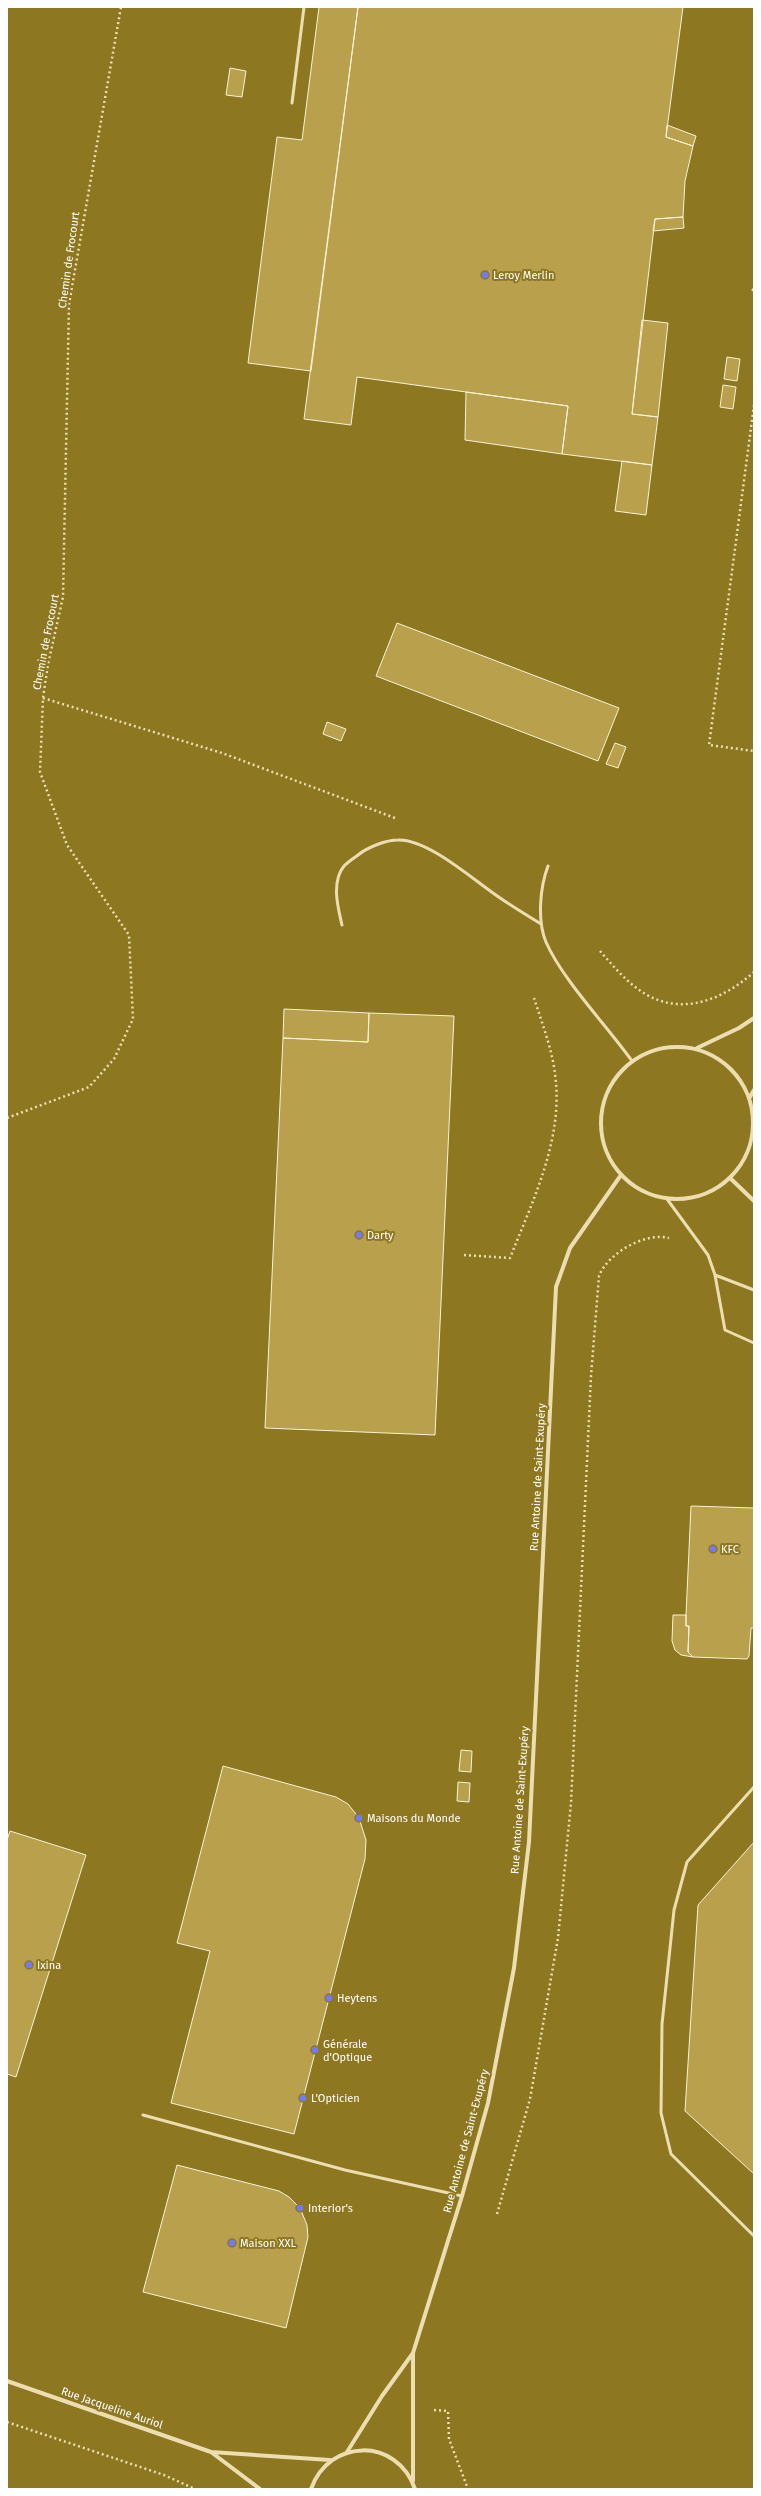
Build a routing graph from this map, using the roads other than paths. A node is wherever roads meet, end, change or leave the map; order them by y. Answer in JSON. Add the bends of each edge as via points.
{"nodes":[{"id":1,"x":304,"y":7,"type":"edge"},
{"id":2,"x":292,"y":103,"type":"dead end"},
{"id":3,"x":548,"y":866,"type":"dead end"},
{"id":4,"x":542,"y":924,"type":"junction"},
{"id":5,"x":342,"y":925,"type":"dead end"},
{"id":6,"x":754,"y":1018,"type":"edge"},
{"id":7,"x":697,"y":1048,"type":"junction"},
{"id":8,"x":632,"y":1061,"type":"junction"},
{"id":9,"x":754,"y":1090,"type":"edge"},
{"id":10,"x":750,"y":1096,"type":"junction"},
{"id":11,"x":621,"y":1175,"type":"junction"},
{"id":12,"x":730,"y":1178,"type":"junction"},
{"id":13,"x":667,"y":1199,"type":"junction"},
{"id":14,"x":754,"y":1201,"type":"edge"},
{"id":15,"x":715,"y":1275,"type":"junction"},
{"id":16,"x":754,"y":1290,"type":"edge"},
{"id":17,"x":754,"y":1343,"type":"edge"},
{"id":18,"x":754,"y":1787,"type":"edge"},
{"id":19,"x":143,"y":2115,"type":"dead end"},
{"id":20,"x":462,"y":2196,"type":"junction"},
{"id":21,"x":754,"y":2236,"type":"edge"},
{"id":22,"x":413,"y":2353,"type":"junction"},
{"id":23,"x":7,"y":2381,"type":"edge"},
{"id":24,"x":211,"y":2452,"type":"junction"},
{"id":25,"x":347,"y":2452,"type":"junction"},
{"id":26,"x":330,"y":2460,"type":"junction"},
{"id":27,"x":412,"y":2481,"type":"junction"},
{"id":28,"x":260,"y":2489,"type":"edge"},
{"id":29,"x":311,"y":2489,"type":"edge"},
{"id":30,"x":416,"y":2489,"type":"edge"}],
"edges":[{"from":1,"to":2,"type":"lane"},
{"from":3,"to":4,"type":"lane","via":[[543,879]]},
{"from":4,"to":5,"type":"lane","via":[[492,893],[458,866],[414,843],[398,840],[362,852],[343,867],[337,884],[337,902]]},
{"from":4,"to":8,"type":"lane","via":[[546,941],[566,974]]},
{"from":6,"to":7,"type":"street"},
{"from":7,"to":8,"type":"street","via":[[675,1046],[652,1050]]},
{"from":7,"to":10,"type":"street","via":[[730,1066],[742,1080]]},
{"from":8,"to":11,"type":"street","via":[[617,1076],[606,1095],[601,1116],[602,1137],[608,1157]]},
{"from":9,"to":10,"type":"street"},
{"from":10,"to":12,"type":"street","via":[[754,1131],[742,1164]]},
{"from":11,"to":13,"type":"street","via":[[634,1186]]},
{"from":11,"to":20,"type":"street","name":"Rue Antoine de Saint-Exupéry","via":[[570,1248],[556,1287],[527,1858],[514,1968],[488,2103]]},
{"from":12,"to":13,"type":"street","via":[[704,1194],[690,1198]]},
{"from":12,"to":14,"type":"street"},
{"from":13,"to":15,"type":"lane","via":[[708,1255]]},
{"from":15,"to":16,"type":"lane"},
{"from":15,"to":17,"type":"lane","via":[[725,1330]]},
{"from":18,"to":21,"type":"lane","via":[[687,1862],[674,1910],[662,2024],[661,2112],[671,2154]]},
{"from":19,"to":20,"type":"lane","via":[[345,2170]]},
{"from":20,"to":22,"type":"street","name":"Rue Antoine de Saint-Exupéry"},
{"from":22,"to":25,"type":"street","name":"Rue Antoine de Saint-Exupéry"},
{"from":22,"to":27,"type":"street","name":"Rue Antoine de Saint-Exupéry"},
{"from":23,"to":24,"type":"street","name":"Rue Jacqueline Auriol"},
{"from":24,"to":26,"type":"street","name":"Rue Jacqueline Auriol"},
{"from":24,"to":28,"type":"street","name":"Rue Jacqueline Auriol"},
{"from":25,"to":26,"type":"street"},
{"from":25,"to":27,"type":"street","via":[[367,2450],[386,2455],[401,2465]]},
{"from":26,"to":29,"type":"street","via":[[315,2477]]},
{"from":27,"to":30,"type":"street"}]}
